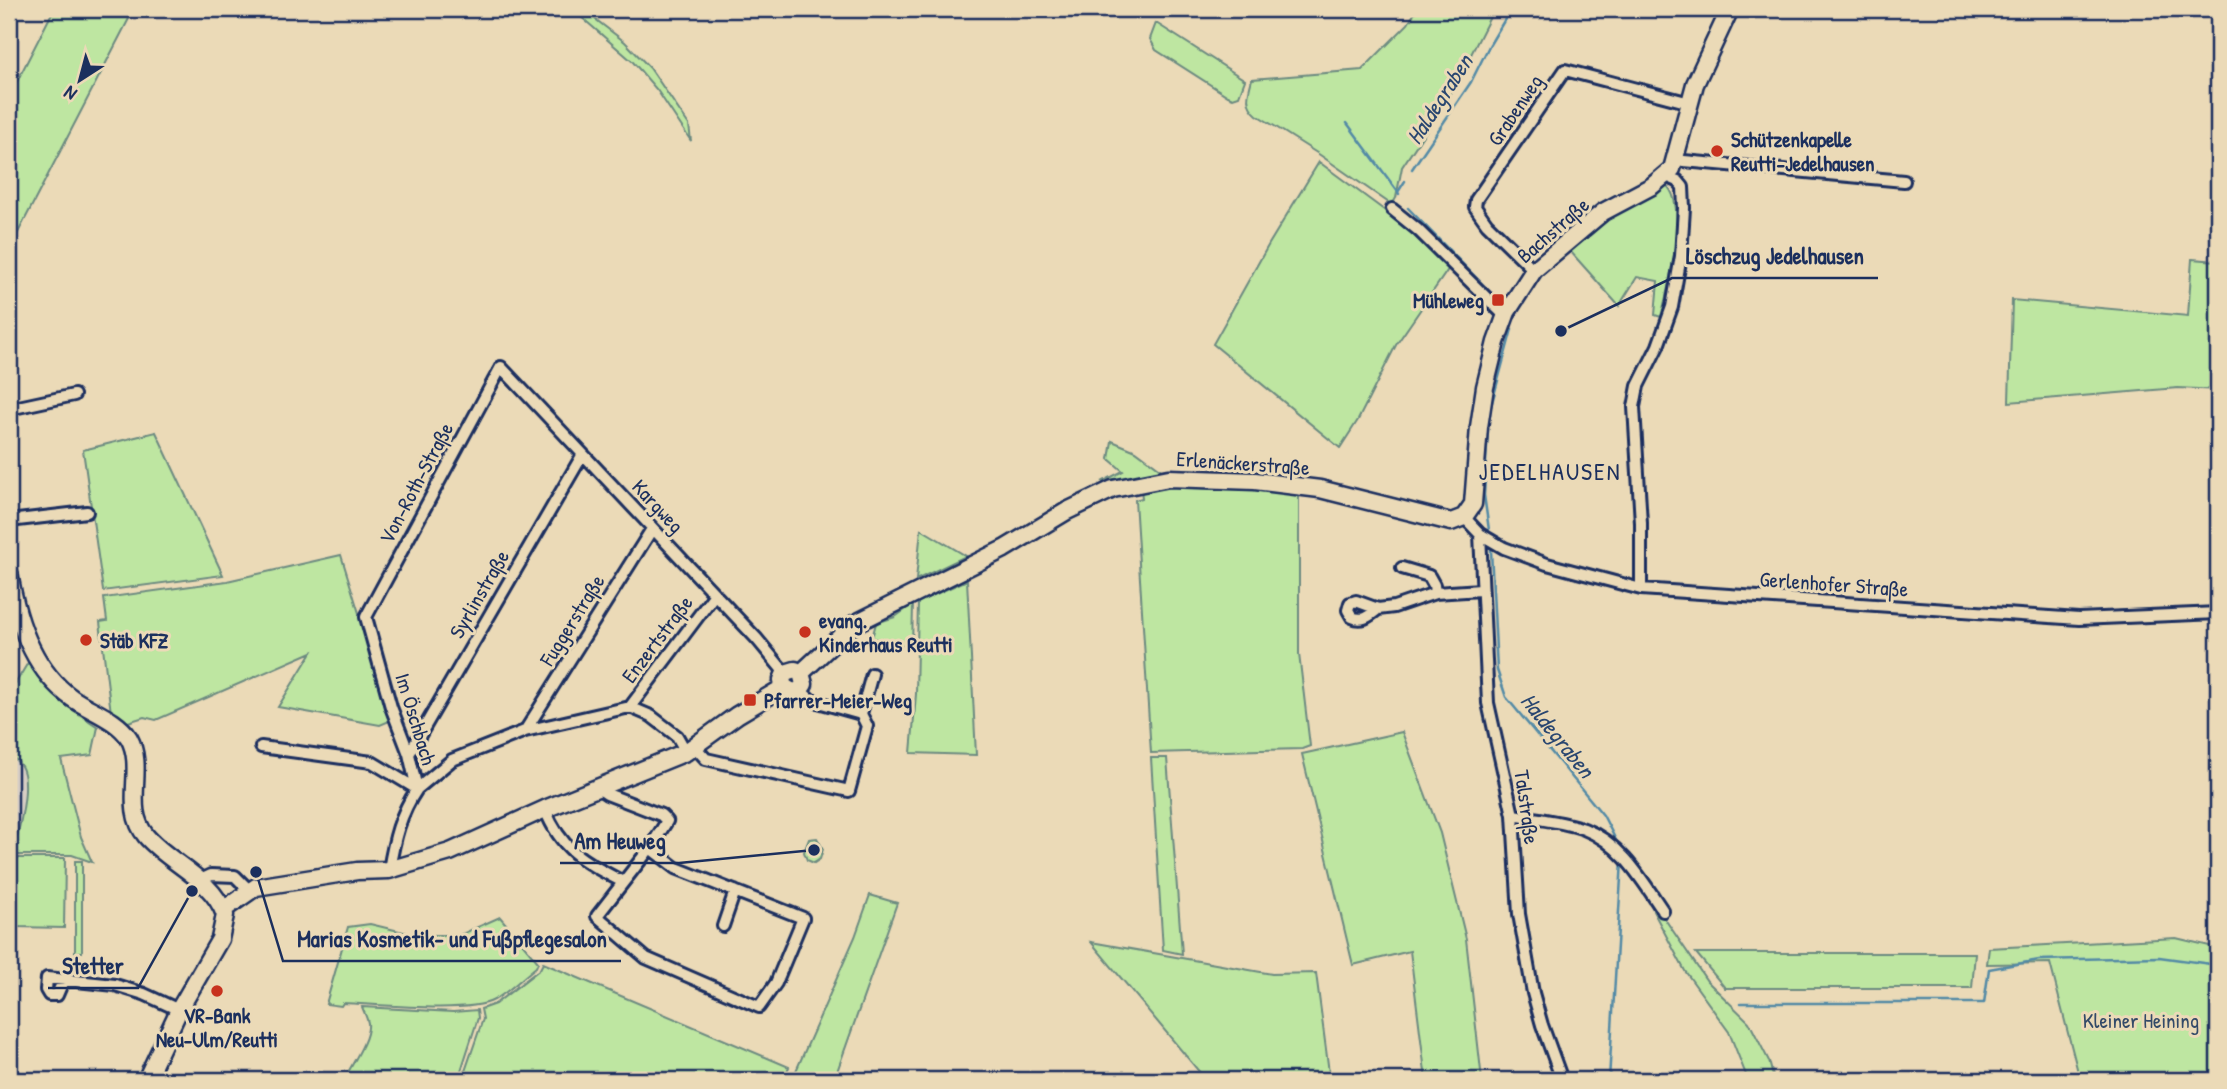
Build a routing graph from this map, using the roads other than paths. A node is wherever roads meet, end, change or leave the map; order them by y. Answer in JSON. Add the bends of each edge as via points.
{"nodes":[{"id":1,"x":1730,"y":9,"type":"edge"},
{"id":2,"x":1690,"y":103,"type":"junction"},
{"id":3,"x":1670,"y":169,"type":"junction"},
{"id":4,"x":1904,"y":181,"type":"dead end"},
{"id":5,"x":1392,"y":209,"type":"dead end"},
{"id":6,"x":1534,"y":271,"type":"junction"},
{"id":7,"x":1505,"y":316,"type":"junction"},
{"id":8,"x":501,"y":367,"type":"joint"},
{"id":9,"x":74,"y":394,"type":"dead end"},
{"id":10,"x":9,"y":409,"type":"edge"},
{"id":11,"x":583,"y":454,"type":"junction"},
{"id":12,"x":87,"y":512,"type":"dead end"},
{"id":13,"x":1464,"y":517,"type":"junction"},
{"id":14,"x":9,"y":521,"type":"edge"},
{"id":15,"x":652,"y":529,"type":"junction"},
{"id":16,"x":1480,"y":534,"type":"junction"},
{"id":17,"x":1402,"y":568,"type":"dead end"},
{"id":18,"x":9,"y":572,"type":"edge"},
{"id":19,"x":1641,"y":589,"type":"junction"},
{"id":20,"x":1481,"y":590,"type":"junction"},
{"id":21,"x":1435,"y":593,"type":"junction"},
{"id":22,"x":715,"y":594,"type":"junction"},
{"id":23,"x":12,"y":608,"type":"edge"},
{"id":24,"x":1378,"y":609,"type":"dead end"},
{"id":25,"x":2218,"y":612,"type":"edge"},
{"id":26,"x":366,"y":617,"type":"joint"},
{"id":27,"x":872,"y":674,"type":"dead end"},
{"id":28,"x":792,"y":681,"type":"junction"},
{"id":29,"x":630,"y":707,"type":"junction"},
{"id":30,"x":861,"y":715,"type":"junction"},
{"id":31,"x":525,"y":731,"type":"junction"},
{"id":32,"x":261,"y":747,"type":"dead end"},
{"id":33,"x":690,"y":750,"type":"junction"},
{"id":34,"x":409,"y":754,"type":"junction"},
{"id":35,"x":597,"y":788,"type":"junction"},
{"id":36,"x":417,"y":789,"type":"junction"},
{"id":37,"x":545,"y":809,"type":"junction"},
{"id":38,"x":1513,"y":815,"type":"junction"},
{"id":39,"x":650,"y":848,"type":"junction"},
{"id":40,"x":389,"y":870,"type":"junction"},
{"id":41,"x":200,"y":880,"type":"junction"},
{"id":42,"x":623,"y":882,"type":"junction"},
{"id":43,"x":249,"y":890,"type":"junction"},
{"id":44,"x":735,"y":891,"type":"junction"},
{"id":45,"x":223,"y":910,"type":"junction"},
{"id":46,"x":1663,"y":911,"type":"dead end"},
{"id":47,"x":723,"y":926,"type":"dead end"},
{"id":48,"x":63,"y":981,"type":"dead end"},
{"id":49,"x":179,"y":1010,"type":"junction"},
{"id":50,"x":146,"y":1080,"type":"edge"},
{"id":51,"x":1562,"y":1080,"type":"edge"}],
"edges":[{"from":1,"to":2,"type":"street","via":[[1701,68]]},
{"from":2,"to":3,"type":"street"},
{"from":2,"to":6,"type":"street","name":"Grabenweg","via":[[1564,70],[1476,200],[1475,207],[1487,224]]},
{"from":3,"to":4,"type":"street","via":[[1684,162]]},
{"from":3,"to":6,"type":"street","name":"Bachstraße","via":[[1603,212]]},
{"from":3,"to":19,"type":"street","via":[[1682,187],[1683,232],[1672,307],[1638,386],[1634,407],[1642,523]]},
{"from":5,"to":7,"type":"street"},
{"from":6,"to":7,"type":"street","name":"Bachstraße"},
{"from":7,"to":13,"type":"street","name":"Bachstraße","via":[[1485,387],[1472,504]]},
{"from":8,"to":11,"type":"street","name":"Kargweg"},
{"from":8,"to":26,"type":"street","name":"Von-Roth-Straße"},
{"from":9,"to":10,"type":"street"},
{"from":11,"to":15,"type":"street","name":"Kargweg"},
{"from":11,"to":34,"type":"street","name":"Syrlinstraße"},
{"from":12,"to":14,"type":"street"},
{"from":13,"to":16,"type":"street","name":"Gerlenhofer Straße"},
{"from":13,"to":28,"type":"street","name":"Erlenäckerstraße","via":[[1451,522],[1320,489],[1255,481],[1169,478],[1113,489],[854,624]]},
{"from":15,"to":22,"type":"street","name":"Kargweg"},
{"from":15,"to":31,"type":"street","name":"Fuggerstraße"},
{"from":16,"to":19,"type":"street","name":"Gerlenhofer Straße","via":[[1546,564]]},
{"from":16,"to":20,"type":"street","name":"Talstraße"},
{"from":17,"to":21,"type":"street","via":[[1429,576]]},
{"from":18,"to":23,"type":"street"},
{"from":19,"to":25,"type":"street","name":"Gerlenhofer Straße","via":[[2079,620]]},
{"from":20,"to":21,"type":"street"},
{"from":20,"to":38,"type":"street","name":"Talstraße","via":[[1488,703]]},
{"from":21,"to":24,"type":"street"},
{"from":22,"to":28,"type":"street","name":"Kargweg"},
{"from":22,"to":29,"type":"street","name":"Enzertstraße"},
{"from":23,"to":41,"type":"street","via":[[52,680],[71,698],[120,727],[130,741],[135,753],[135,816],[145,834]]},
{"from":26,"to":34,"type":"street","name":"Im Öschbach"},
{"from":27,"to":30,"type":"street"},
{"from":28,"to":30,"type":"street","via":[[811,700]]},
{"from":28,"to":33,"type":"street","name":"Erlenäckerstraße"},
{"from":29,"to":31,"type":"street"},
{"from":29,"to":33,"type":"street","via":[[651,716]]},
{"from":30,"to":33,"type":"street","via":[[867,726],[849,791],[706,759]]},
{"from":31,"to":36,"type":"street","via":[[452,760]]},
{"from":32,"to":36,"type":"street","via":[[372,762]]},
{"from":33,"to":35,"type":"street","name":"Erlenäckerstraße"},
{"from":34,"to":36,"type":"street","name":"Im Öschbach"},
{"from":35,"to":37,"type":"street","name":"Erlenäckerstraße"},
{"from":35,"to":39,"type":"street","via":[[667,821]]},
{"from":36,"to":40,"type":"street","name":"Im Öschbach","via":[[401,815]]},
{"from":37,"to":40,"type":"street","name":"Erlenäckerstraße","via":[[450,852]]},
{"from":37,"to":42,"type":"street","via":[[552,828],[569,849]]},
{"from":38,"to":46,"type":"street","via":[[1585,829],[1601,838],[1630,863]]},
{"from":38,"to":51,"type":"street","name":"Talstraße","via":[[1518,914],[1533,993]]},
{"from":39,"to":42,"type":"street"},
{"from":39,"to":44,"type":"street","via":[[676,867]]},
{"from":40,"to":43,"type":"street","name":"Erlenäckerstraße"},
{"from":41,"to":43,"type":"street","via":[[211,875],[235,876]]},
{"from":41,"to":45,"type":"street"},
{"from":42,"to":44,"type":"street","via":[[597,916],[646,958],[759,1007],[776,983],[803,918]]},
{"from":43,"to":45,"type":"street"},
{"from":44,"to":47,"type":"street"},
{"from":45,"to":49,"type":"street","via":[[220,939]]},
{"from":48,"to":49,"type":"street","via":[[115,985]]},
{"from":49,"to":50,"type":"street"}]}
